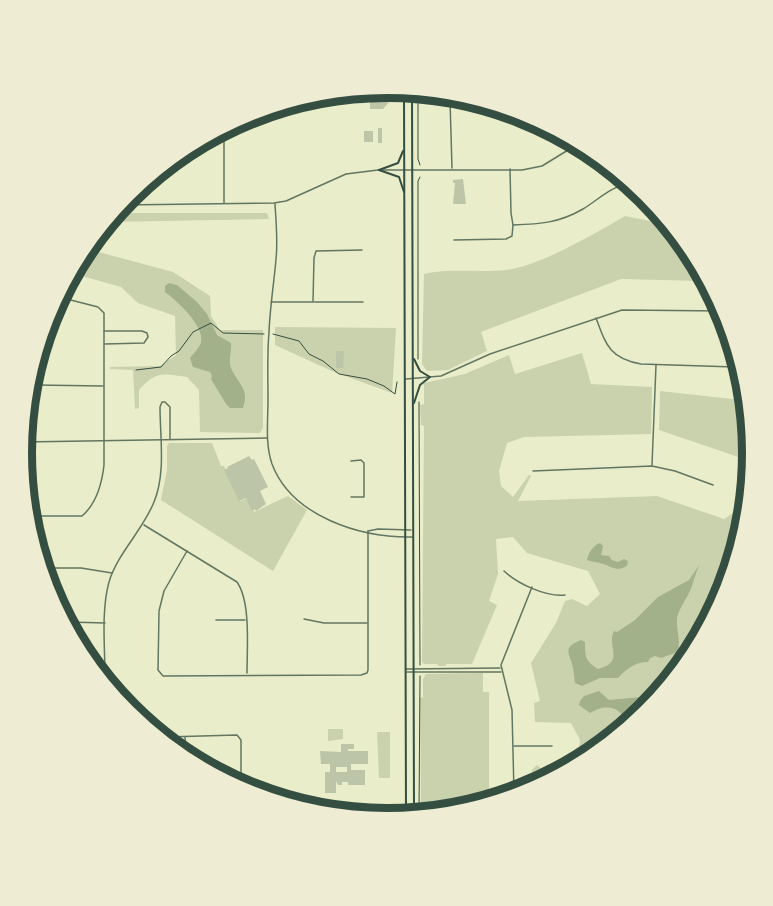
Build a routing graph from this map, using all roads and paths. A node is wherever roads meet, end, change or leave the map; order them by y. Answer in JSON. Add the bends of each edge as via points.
{"nodes":[{"id":1,"x":404,"y":99,"type":"edge"},
{"id":2,"x":412,"y":99,"type":"edge"},
{"id":3,"x":418,"y":100,"type":"edge"},
{"id":4,"x":450,"y":104,"type":"edge"},
{"id":5,"x":224,"y":138,"type":"edge"},
{"id":6,"x":404,"y":140,"type":"junction"},
{"id":7,"x":569,"y":149,"type":"edge"},
{"id":8,"x":420,"y":165,"type":"dead end"},
{"id":9,"x":452,"y":169,"type":"junction"},
{"id":10,"x":510,"y":169,"type":"junction"},
{"id":11,"x":380,"y":170,"type":"junction"},
{"id":12,"x":405,"y":170,"type":"junction"},
{"id":13,"x":412,"y":170,"type":"junction"},
{"id":14,"x":420,"y":177,"type":"dead end"},
{"id":15,"x":620,"y":185,"type":"edge"},
{"id":16,"x":405,"y":197,"type":"junction"},
{"id":17,"x":274,"y":203,"type":"junction"},
{"id":18,"x":224,"y":204,"type":"junction"},
{"id":19,"x":132,"y":205,"type":"edge"},
{"id":20,"x":513,"y":225,"type":"junction"},
{"id":21,"x":454,"y":240,"type":"dead end"},
{"id":22,"x":362,"y":250,"type":"dead end"},
{"id":23,"x":67,"y":299,"type":"edge"},
{"id":24,"x":313,"y":301,"type":"junction"},
{"id":25,"x":271,"y":302,"type":"junction"},
{"id":26,"x":363,"y":302,"type":"dead end"},
{"id":27,"x":711,"y":311,"type":"edge"},
{"id":28,"x":596,"y":318,"type":"junction"},
{"id":29,"x":104,"y":331,"type":"junction"},
{"id":30,"x":264,"y":334,"type":"dead end"},
{"id":31,"x":273,"y":334,"type":"dead end"},
{"id":32,"x":104,"y":344,"type":"junction"},
{"id":33,"x":412,"y":356,"type":"junction"},
{"id":34,"x":418,"y":361,"type":"dead end"},
{"id":35,"x":656,"y":365,"type":"junction"},
{"id":36,"x":731,"y":367,"type":"edge"},
{"id":37,"x":136,"y":370,"type":"dead end"},
{"id":38,"x":430,"y":377,"type":"junction"},
{"id":39,"x":405,"y":379,"type":"junction"},
{"id":40,"x":413,"y":379,"type":"junction"},
{"id":41,"x":397,"y":382,"type":"dead end"},
{"id":42,"x":38,"y":385,"type":"edge"},
{"id":43,"x":104,"y":386,"type":"junction"},
{"id":44,"x":419,"y":394,"type":"dead end"},
{"id":45,"x":413,"y":408,"type":"junction"},
{"id":46,"x":267,"y":438,"type":"junction"},
{"id":47,"x":159,"y":439,"type":"junction"},
{"id":48,"x":170,"y":439,"type":"junction"},
{"id":49,"x":104,"y":440,"type":"junction"},
{"id":50,"x":32,"y":442,"type":"edge"},
{"id":51,"x":351,"y":460,"type":"dead end"},
{"id":52,"x":652,"y":466,"type":"junction"},
{"id":53,"x":533,"y":471,"type":"dead end"},
{"id":54,"x":713,"y":485,"type":"dead end"},
{"id":55,"x":37,"y":497,"type":"dead end"},
{"id":56,"x":351,"y":497,"type":"dead end"},
{"id":57,"x":37,"y":514,"type":"edge"},
{"id":58,"x":37,"y":516,"type":"edge"},
{"id":59,"x":143,"y":524,"type":"junction"},
{"id":60,"x":405,"y":530,"type":"junction"},
{"id":61,"x":413,"y":530,"type":"junction"},
{"id":62,"x":368,"y":531,"type":"junction"},
{"id":63,"x":405,"y":537,"type":"junction"},
{"id":64,"x":413,"y":537,"type":"junction"},
{"id":65,"x":187,"y":551,"type":"junction"},
{"id":66,"x":50,"y":568,"type":"edge"},
{"id":67,"x":504,"y":571,"type":"dead end"},
{"id":68,"x":112,"y":573,"type":"junction"},
{"id":69,"x":532,"y":587,"type":"junction"},
{"id":70,"x":565,"y":595,"type":"dead end"},
{"id":71,"x":304,"y":619,"type":"dead end"},
{"id":72,"x":216,"y":620,"type":"dead end"},
{"id":73,"x":246,"y":620,"type":"junction"},
{"id":74,"x":75,"y":622,"type":"edge"},
{"id":75,"x":368,"y":622,"type":"junction"},
{"id":76,"x":105,"y":623,"type":"junction"},
{"id":77,"x":421,"y":666,"type":"dead end"},
{"id":78,"x":501,"y":668,"type":"junction"},
{"id":79,"x":105,"y":669,"type":"edge"},
{"id":80,"x":406,"y":671,"type":"junction"},
{"id":81,"x":413,"y":671,"type":"junction"},
{"id":82,"x":502,"y":672,"type":"junction"},
{"id":83,"x":247,"y":674,"type":"junction"},
{"id":84,"x":422,"y":675,"type":"dead end"},
{"id":85,"x":173,"y":737,"type":"edge"},
{"id":86,"x":185,"y":737,"type":"junction"},
{"id":87,"x":186,"y":746,"type":"edge"},
{"id":88,"x":512,"y":746,"type":"junction"},
{"id":89,"x":552,"y":746,"type":"dead end"},
{"id":90,"x":241,"y":776,"type":"edge"},
{"id":91,"x":514,"y":784,"type":"edge"},
{"id":92,"x":419,"y":806,"type":"edge"},
{"id":93,"x":406,"y":807,"type":"edge"},
{"id":94,"x":414,"y":807,"type":"edge"}],
"edges":[{"from":1,"to":6,"type":"main road"},
{"from":2,"to":13,"type":"main road"},
{"from":3,"to":8,"type":"path"},
{"from":4,"to":9,"type":"street"},
{"from":5,"to":18,"type":"street"},
{"from":6,"to":11,"type":"main road","via":[[398,163]]},
{"from":6,"to":12,"type":"main road"},
{"from":7,"to":10,"type":"street","via":[[542,166]]},
{"from":9,"to":10,"type":"street"},
{"from":9,"to":13,"type":"street"},
{"from":10,"to":20,"type":"street"},
{"from":11,"to":12,"type":"street"},
{"from":11,"to":16,"type":"main road","via":[[399,177]]},
{"from":11,"to":17,"type":"street","via":[[346,174]]},
{"from":12,"to":13,"type":"street"},
{"from":12,"to":16,"type":"main road"},
{"from":13,"to":33,"type":"main road"},
{"from":14,"to":34,"type":"path"},
{"from":15,"to":20,"type":"street","via":[[553,222]]},
{"from":16,"to":39,"type":"main road"},
{"from":17,"to":18,"type":"street"},
{"from":17,"to":25,"type":"street","via":[[276,260]]},
{"from":18,"to":19,"type":"street"},
{"from":20,"to":21,"type":"street","via":[[512,236],[506,239]]},
{"from":22,"to":24,"type":"street","via":[[316,251]]},
{"from":23,"to":29,"type":"street","via":[[102,310]]},
{"from":24,"to":25,"type":"street"},
{"from":24,"to":26,"type":"street"},
{"from":25,"to":46,"type":"street"},
{"from":27,"to":28,"type":"street","via":[[629,309]]},
{"from":28,"to":35,"type":"street","via":[[612,352],[630,362]]},
{"from":28,"to":38,"type":"street"},
{"from":29,"to":32,"type":"street"},
{"from":29,"to":32,"type":"street","via":[[142,331],[148,337],[144,343]]},
{"from":30,"to":37,"type":"path","via":[[223,333],[211,323],[195,331],[161,368]]},
{"from":31,"to":41,"type":"path","via":[[300,340],[309,354],[341,375],[367,379],[395,394]]},
{"from":32,"to":43,"type":"street"},
{"from":33,"to":38,"type":"main road","via":[[420,371]]},
{"from":33,"to":40,"type":"main road"},
{"from":35,"to":36,"type":"street"},
{"from":35,"to":52,"type":"street"},
{"from":38,"to":40,"type":"street"},
{"from":38,"to":45,"type":"main road","via":[[418,388]]},
{"from":39,"to":40,"type":"street"},
{"from":39,"to":60,"type":"main road"},
{"from":40,"to":45,"type":"main road"},
{"from":42,"to":43,"type":"street"},
{"from":43,"to":49,"type":"street"},
{"from":44,"to":77,"type":"path"},
{"from":45,"to":61,"type":"main road"},
{"from":46,"to":48,"type":"street"},
{"from":46,"to":62,"type":"street","via":[[277,474],[298,499],[331,522]]},
{"from":47,"to":48,"type":"street"},
{"from":47,"to":48,"type":"street","via":[[160,407],[165,402],[170,407]]},
{"from":47,"to":49,"type":"street"},
{"from":47,"to":59,"type":"street","via":[[158,492]]},
{"from":49,"to":50,"type":"street"},
{"from":49,"to":58,"type":"street","via":[[102,483],[88,511],[75,518]]},
{"from":51,"to":56,"type":"street","via":[[364,463],[364,497]]},
{"from":52,"to":53,"type":"street"},
{"from":52,"to":54,"type":"street"},
{"from":55,"to":57,"type":"street"},
{"from":59,"to":65,"type":"street"},
{"from":59,"to":68,"type":"street"},
{"from":60,"to":61,"type":"street"},
{"from":60,"to":62,"type":"street"},
{"from":60,"to":63,"type":"main road"},
{"from":61,"to":64,"type":"main road"},
{"from":62,"to":63,"type":"street"},
{"from":62,"to":75,"type":"street"},
{"from":63,"to":64,"type":"street"},
{"from":63,"to":80,"type":"main road"},
{"from":64,"to":81,"type":"main road"},
{"from":65,"to":73,"type":"street","via":[[237,582],[242,589]]},
{"from":65,"to":83,"type":"street","via":[[164,591],[159,611],[158,670],[163,676]]},
{"from":66,"to":68,"type":"street"},
{"from":67,"to":69,"type":"street"},
{"from":68,"to":76,"type":"street"},
{"from":69,"to":70,"type":"street"},
{"from":69,"to":78,"type":"street"},
{"from":71,"to":75,"type":"street","via":[[324,623]]},
{"from":72,"to":73,"type":"street"},
{"from":73,"to":83,"type":"street"},
{"from":74,"to":76,"type":"street"},
{"from":75,"to":83,"type":"street","via":[[365,674]]},
{"from":76,"to":79,"type":"street"},
{"from":78,"to":81,"type":"street"},
{"from":78,"to":82,"type":"street"},
{"from":80,"to":81,"type":"street"},
{"from":80,"to":93,"type":"main road"},
{"from":81,"to":82,"type":"street"},
{"from":81,"to":94,"type":"main road"},
{"from":82,"to":88,"type":"street","via":[[512,710]]},
{"from":84,"to":92,"type":"path"},
{"from":85,"to":86,"type":"street"},
{"from":86,"to":87,"type":"street"},
{"from":86,"to":90,"type":"street","via":[[237,735],[241,740]]},
{"from":88,"to":89,"type":"street"},
{"from":88,"to":91,"type":"street"}]}
